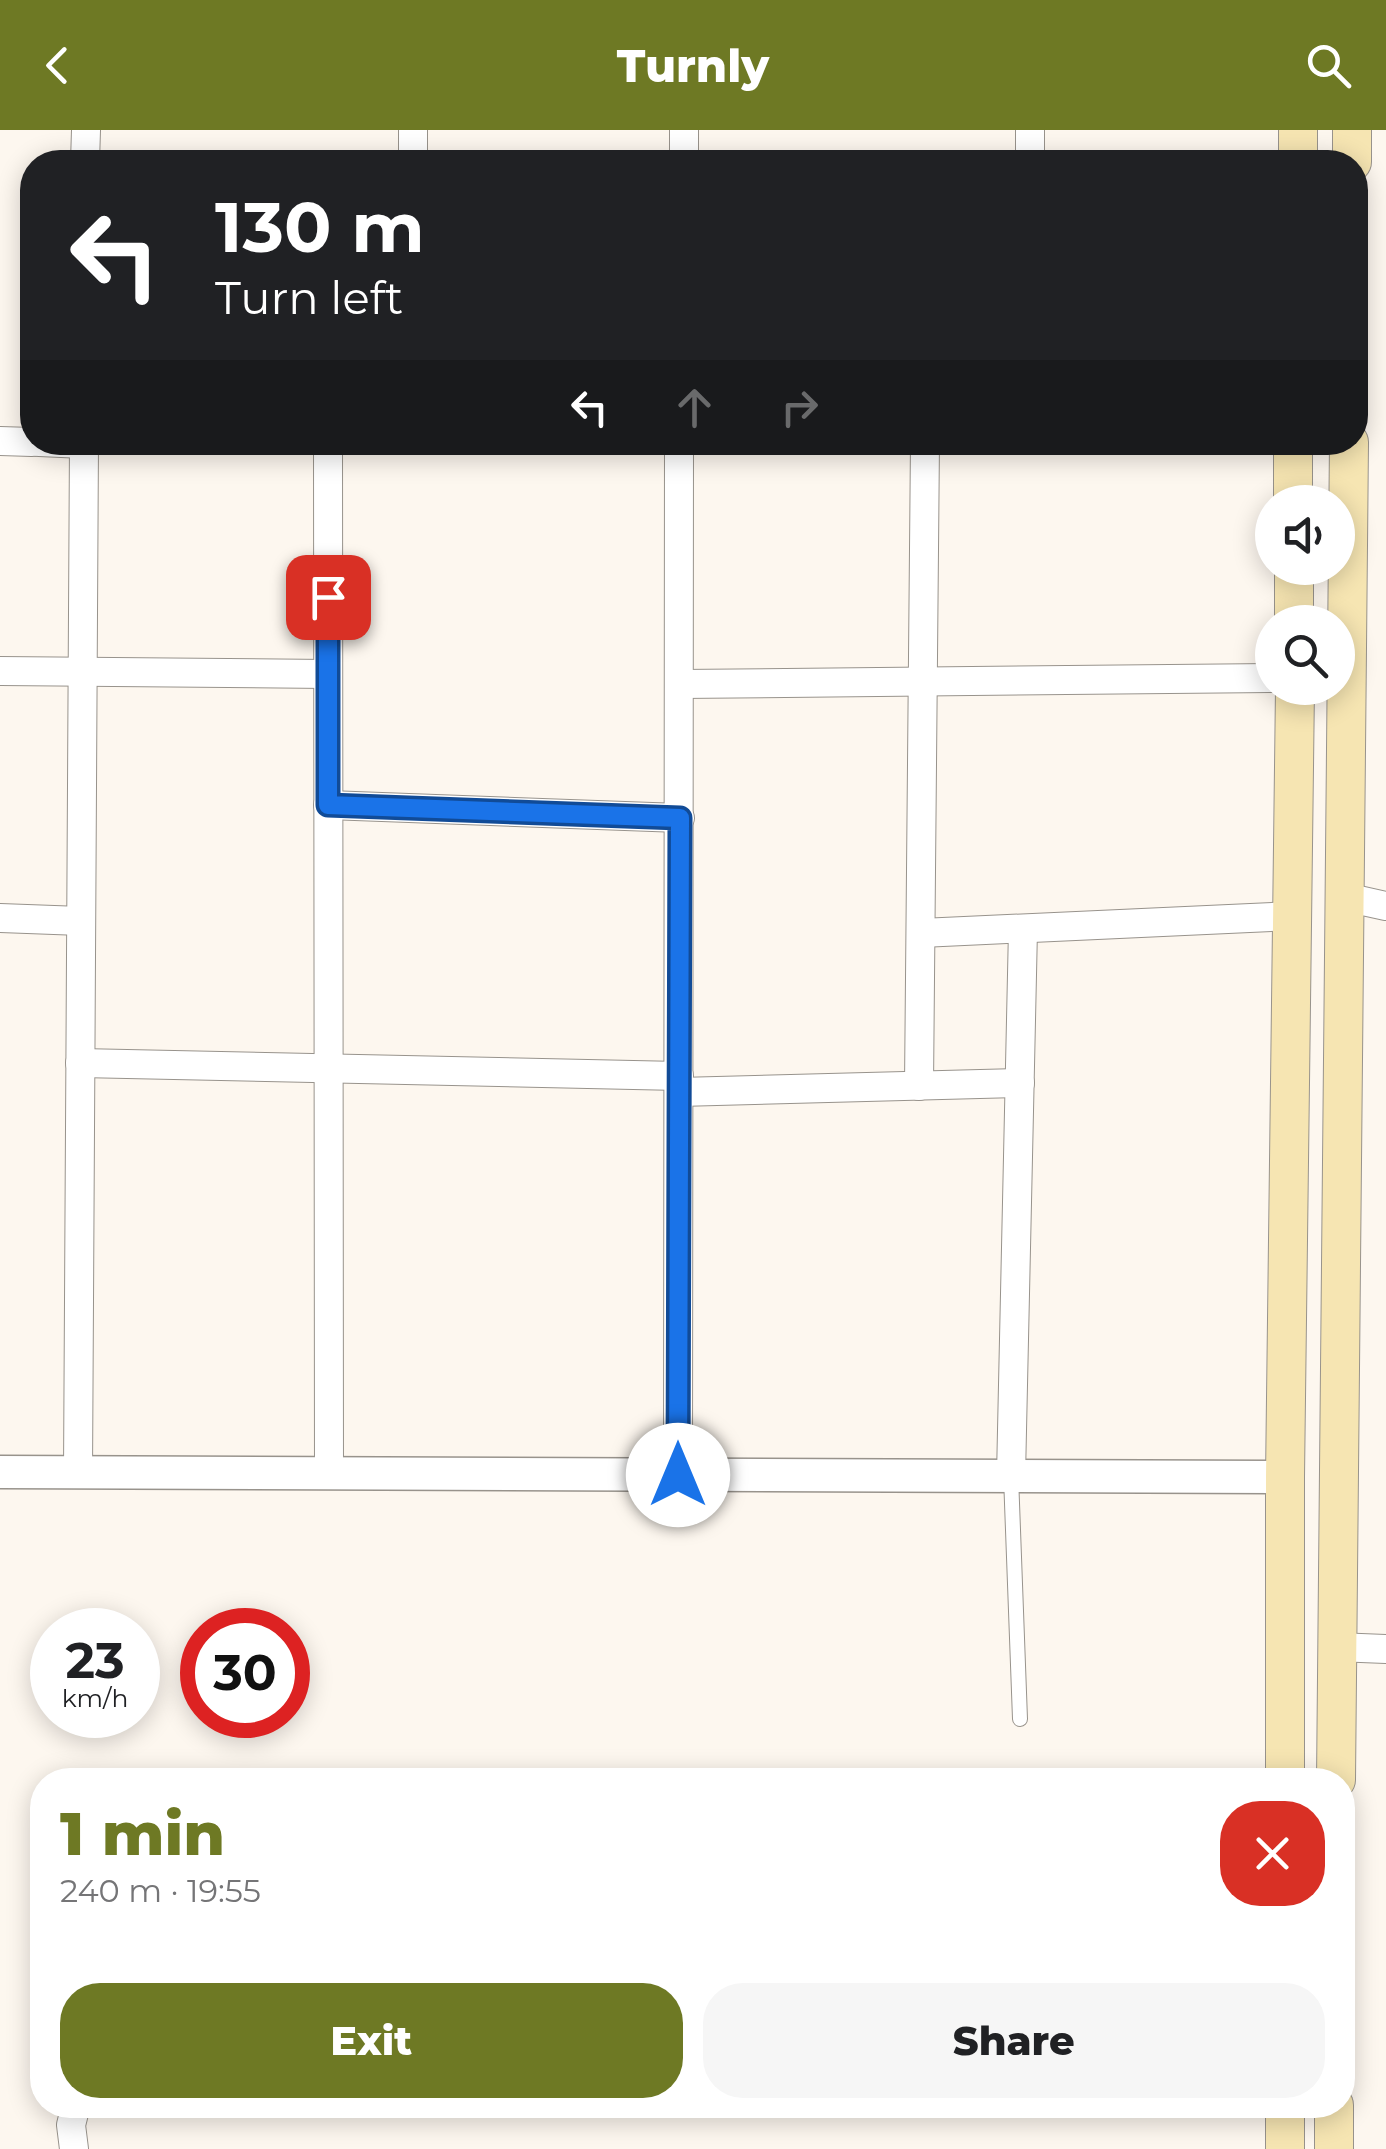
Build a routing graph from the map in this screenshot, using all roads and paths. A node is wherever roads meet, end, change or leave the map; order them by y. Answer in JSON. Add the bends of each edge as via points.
{"nodes":[{"id":1,"x":84,"y":455,"type":"edge"},
{"id":2,"x":328,"y":455,"type":"edge"},
{"id":3,"x":680,"y":455,"type":"edge"},
{"id":4,"x":925,"y":455,"type":"edge"},
{"id":5,"x":1293,"y":455,"type":"edge"},
{"id":6,"x":1349,"y":455,"type":"edge"},
{"id":7,"x":1293,"y":485,"type":"edge"},
{"id":8,"x":0,"y":670,"type":"edge"},
{"id":9,"x":82,"y":671,"type":"junction"},
{"id":10,"x":328,"y":674,"type":"junction"},
{"id":11,"x":1255,"y":678,"type":"edge"},
{"id":12,"x":923,"y":682,"type":"junction"},
{"id":13,"x":680,"y":684,"type":"junction"},
{"id":14,"x":1295,"y":705,"type":"edge"},
{"id":15,"x":328,"y":805,"type":"junction"},
{"id":16,"x":680,"y":818,"type":"junction"},
{"id":17,"x":1344,"y":897,"type":"junction"},
{"id":18,"x":1386,"y":906,"type":"edge"},
{"id":19,"x":1293,"y":916,"type":"junction"},
{"id":20,"x":0,"y":918,"type":"edge"},
{"id":21,"x":81,"y":921,"type":"junction"},
{"id":22,"x":1023,"y":929,"type":"junction"},
{"id":23,"x":921,"y":933,"type":"junction"},
{"id":24,"x":1290,"y":1044,"type":"junction"},
{"id":25,"x":1344,"y":1047,"type":"junction"},
{"id":26,"x":80,"y":1063,"type":"junction"},
{"id":27,"x":328,"y":1068,"type":"junction"},
{"id":28,"x":1020,"y":1083,"type":"junction"},
{"id":29,"x":679,"y":1084,"type":"junction"},
{"id":30,"x":920,"y":1086,"type":"junction"},
{"id":31,"x":0,"y":1472,"type":"edge"},
{"id":32,"x":78,"y":1472,"type":"junction"},
{"id":33,"x":329,"y":1473,"type":"junction"},
{"id":34,"x":678,"y":1475,"type":"junction"},
{"id":35,"x":1010,"y":1476,"type":"junction"},
{"id":36,"x":1286,"y":1477,"type":"junction"},
{"id":37,"x":1336,"y":1647,"type":"junction"},
{"id":38,"x":1386,"y":1649,"type":"edge"},
{"id":39,"x":1020,"y":1719,"type":"dead end"},
{"id":40,"x":1285,"y":1768,"type":"edge"},
{"id":41,"x":1336,"y":1768,"type":"edge"},
{"id":42,"x":73,"y":2118,"type":"edge"},
{"id":43,"x":1285,"y":2118,"type":"edge"},
{"id":44,"x":1334,"y":2118,"type":"edge"},
{"id":45,"x":74,"y":2149,"type":"edge"},
{"id":46,"x":1285,"y":2149,"type":"edge"},
{"id":47,"x":1334,"y":2149,"type":"edge"}],
"edges":[{"from":1,"to":9,"type":"street"},
{"from":2,"to":10,"type":"street"},
{"from":3,"to":13,"type":"street"},
{"from":4,"to":12,"type":"street"},
{"from":5,"to":7,"type":"main road"},
{"from":6,"to":17,"type":"main road"},
{"from":8,"to":9,"type":"street"},
{"from":9,"to":10,"type":"street"},
{"from":9,"to":21,"type":"street"},
{"from":10,"to":15,"type":"street"},
{"from":11,"to":12,"type":"street"},
{"from":12,"to":13,"type":"street"},
{"from":12,"to":23,"type":"street"},
{"from":13,"to":16,"type":"street"},
{"from":14,"to":19,"type":"main road"},
{"from":15,"to":16,"type":"street"},
{"from":15,"to":27,"type":"street"},
{"from":16,"to":29,"type":"street"},
{"from":17,"to":18,"type":"street"},
{"from":17,"to":25,"type":"main road"},
{"from":19,"to":22,"type":"street"},
{"from":19,"to":24,"type":"main road"},
{"from":20,"to":21,"type":"street"},
{"from":21,"to":26,"type":"street"},
{"from":22,"to":23,"type":"street"},
{"from":22,"to":28,"type":"street"},
{"from":23,"to":30,"type":"street"},
{"from":24,"to":25,"type":"main road"},
{"from":24,"to":36,"type":"main road"},
{"from":25,"to":37,"type":"main road"},
{"from":26,"to":27,"type":"street"},
{"from":26,"to":32,"type":"street"},
{"from":27,"to":29,"type":"street"},
{"from":27,"to":33,"type":"street"},
{"from":28,"to":30,"type":"street"},
{"from":28,"to":35,"type":"street"},
{"from":29,"to":30,"type":"street"},
{"from":29,"to":34,"type":"street"},
{"from":31,"to":32,"type":"street"},
{"from":32,"to":33,"type":"street"},
{"from":33,"to":34,"type":"street"},
{"from":34,"to":35,"type":"street"},
{"from":35,"to":36,"type":"street"},
{"from":35,"to":39,"type":"lane"},
{"from":36,"to":40,"type":"main road"},
{"from":37,"to":38,"type":"street"},
{"from":37,"to":41,"type":"main road"},
{"from":42,"to":45,"type":"street"},
{"from":43,"to":46,"type":"main road"},
{"from":44,"to":47,"type":"main road"}]}
